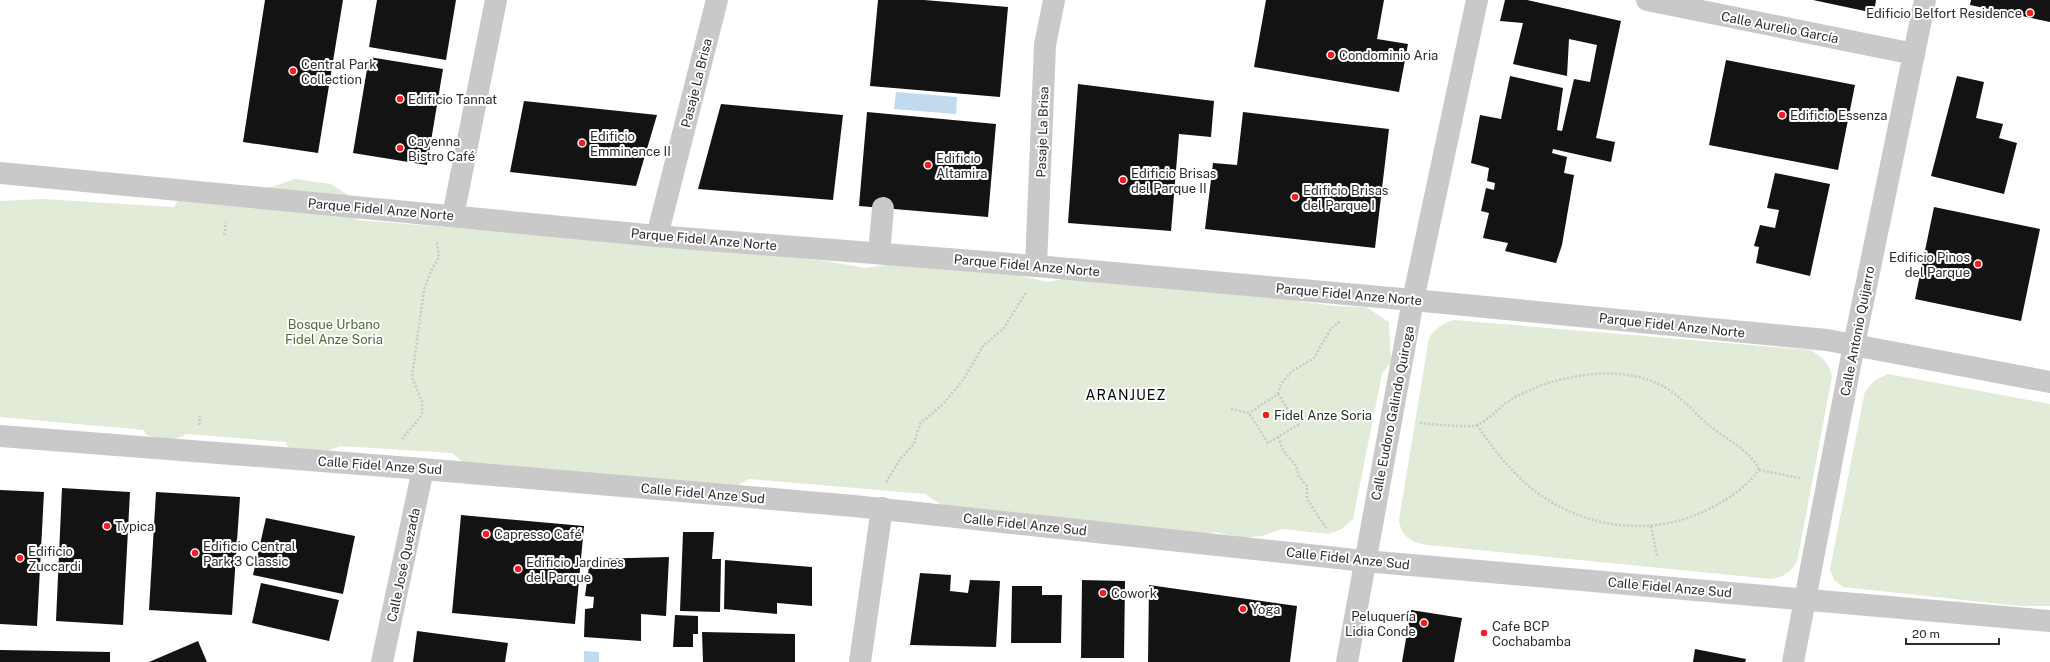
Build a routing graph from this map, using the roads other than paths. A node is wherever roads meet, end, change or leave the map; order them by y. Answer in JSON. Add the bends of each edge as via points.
{"nodes":[{"id":1,"x":496,"y":0,"type":"edge"},
{"id":2,"x":717,"y":0,"type":"edge"},
{"id":3,"x":1054,"y":0,"type":"edge"},
{"id":4,"x":1477,"y":0,"type":"edge"},
{"id":5,"x":1647,"y":0,"type":"edge"},
{"id":6,"x":1926,"y":0,"type":"edge"},
{"id":7,"x":1914,"y":54,"type":"junction"},
{"id":8,"x":0,"y":173,"type":"edge"},
{"id":9,"x":883,"y":208,"type":"dead end"},
{"id":10,"x":454,"y":216,"type":"junction"},
{"id":11,"x":657,"y":236,"type":"junction"},
{"id":12,"x":879,"y":253,"type":"junction"},
{"id":13,"x":1036,"y":266,"type":"junction"},
{"id":14,"x":1414,"y":300,"type":"junction"},
{"id":15,"x":1854,"y":345,"type":"junction"},
{"id":16,"x":2050,"y":382,"type":"edge"},
{"id":17,"x":0,"y":436,"type":"edge"},
{"id":18,"x":423,"y":469,"type":"junction"},
{"id":19,"x":882,"y":508,"type":"junction"},
{"id":20,"x":1364,"y":561,"type":"junction"},
{"id":21,"x":1804,"y":599,"type":"junction"},
{"id":22,"x":2050,"y":621,"type":"edge"},
{"id":23,"x":382,"y":662,"type":"edge"},
{"id":24,"x":860,"y":662,"type":"edge"},
{"id":25,"x":1347,"y":662,"type":"edge"},
{"id":26,"x":1793,"y":662,"type":"edge"}],
"edges":[{"from":1,"to":10,"type":"street"},
{"from":2,"to":11,"type":"street","name":"Pasaje La Brisa"},
{"from":3,"to":13,"type":"street","name":"Pasaje La Brisa","via":[[1045,45]]},
{"from":4,"to":14,"type":"street","name":"Calle Eudoro Galindo Quiroga"},
{"from":5,"to":7,"type":"street","name":"Calle Aurelio García"},
{"from":6,"to":7,"type":"street","name":"Calle Antonio Quijarro"},
{"from":7,"to":15,"type":"street","name":"Calle Antonio Quijarro"},
{"from":8,"to":10,"type":"street","name":"Parque Fidel Anze Norte"},
{"from":9,"to":12,"type":"street"},
{"from":10,"to":11,"type":"street","name":"Parque Fidel Anze Norte"},
{"from":11,"to":12,"type":"street","name":"Parque Fidel Anze Norte"},
{"from":12,"to":13,"type":"street","name":"Parque Fidel Anze Norte"},
{"from":13,"to":14,"type":"street","name":"Parque Fidel Anze Norte"},
{"from":14,"to":15,"type":"street","name":"Parque Fidel Anze Norte","via":[[1827,340]]},
{"from":14,"to":20,"type":"street","name":"Calle Eudoro Galindo Quiroga"},
{"from":15,"to":16,"type":"street","name":"Parque Fidel Anze Norte"},
{"from":15,"to":21,"type":"street","name":"Calle Antonio Quijarro"},
{"from":17,"to":18,"type":"street","name":"Calle Fidel Anze Sud"},
{"from":18,"to":19,"type":"street","name":"Calle Fidel Anze Sud"},
{"from":18,"to":23,"type":"street","name":"Calle José Quezada"},
{"from":19,"to":20,"type":"street","name":"Calle Fidel Anze Sud"},
{"from":19,"to":24,"type":"street"},
{"from":20,"to":21,"type":"street","name":"Calle Fidel Anze Sud"},
{"from":20,"to":25,"type":"street","name":"Calle Eudoro Galindo Quiroga"},
{"from":21,"to":22,"type":"street","name":"Calle Fidel Anze Sud"},
{"from":21,"to":26,"type":"street","name":"Calle Antonio Quijarro"}]}
